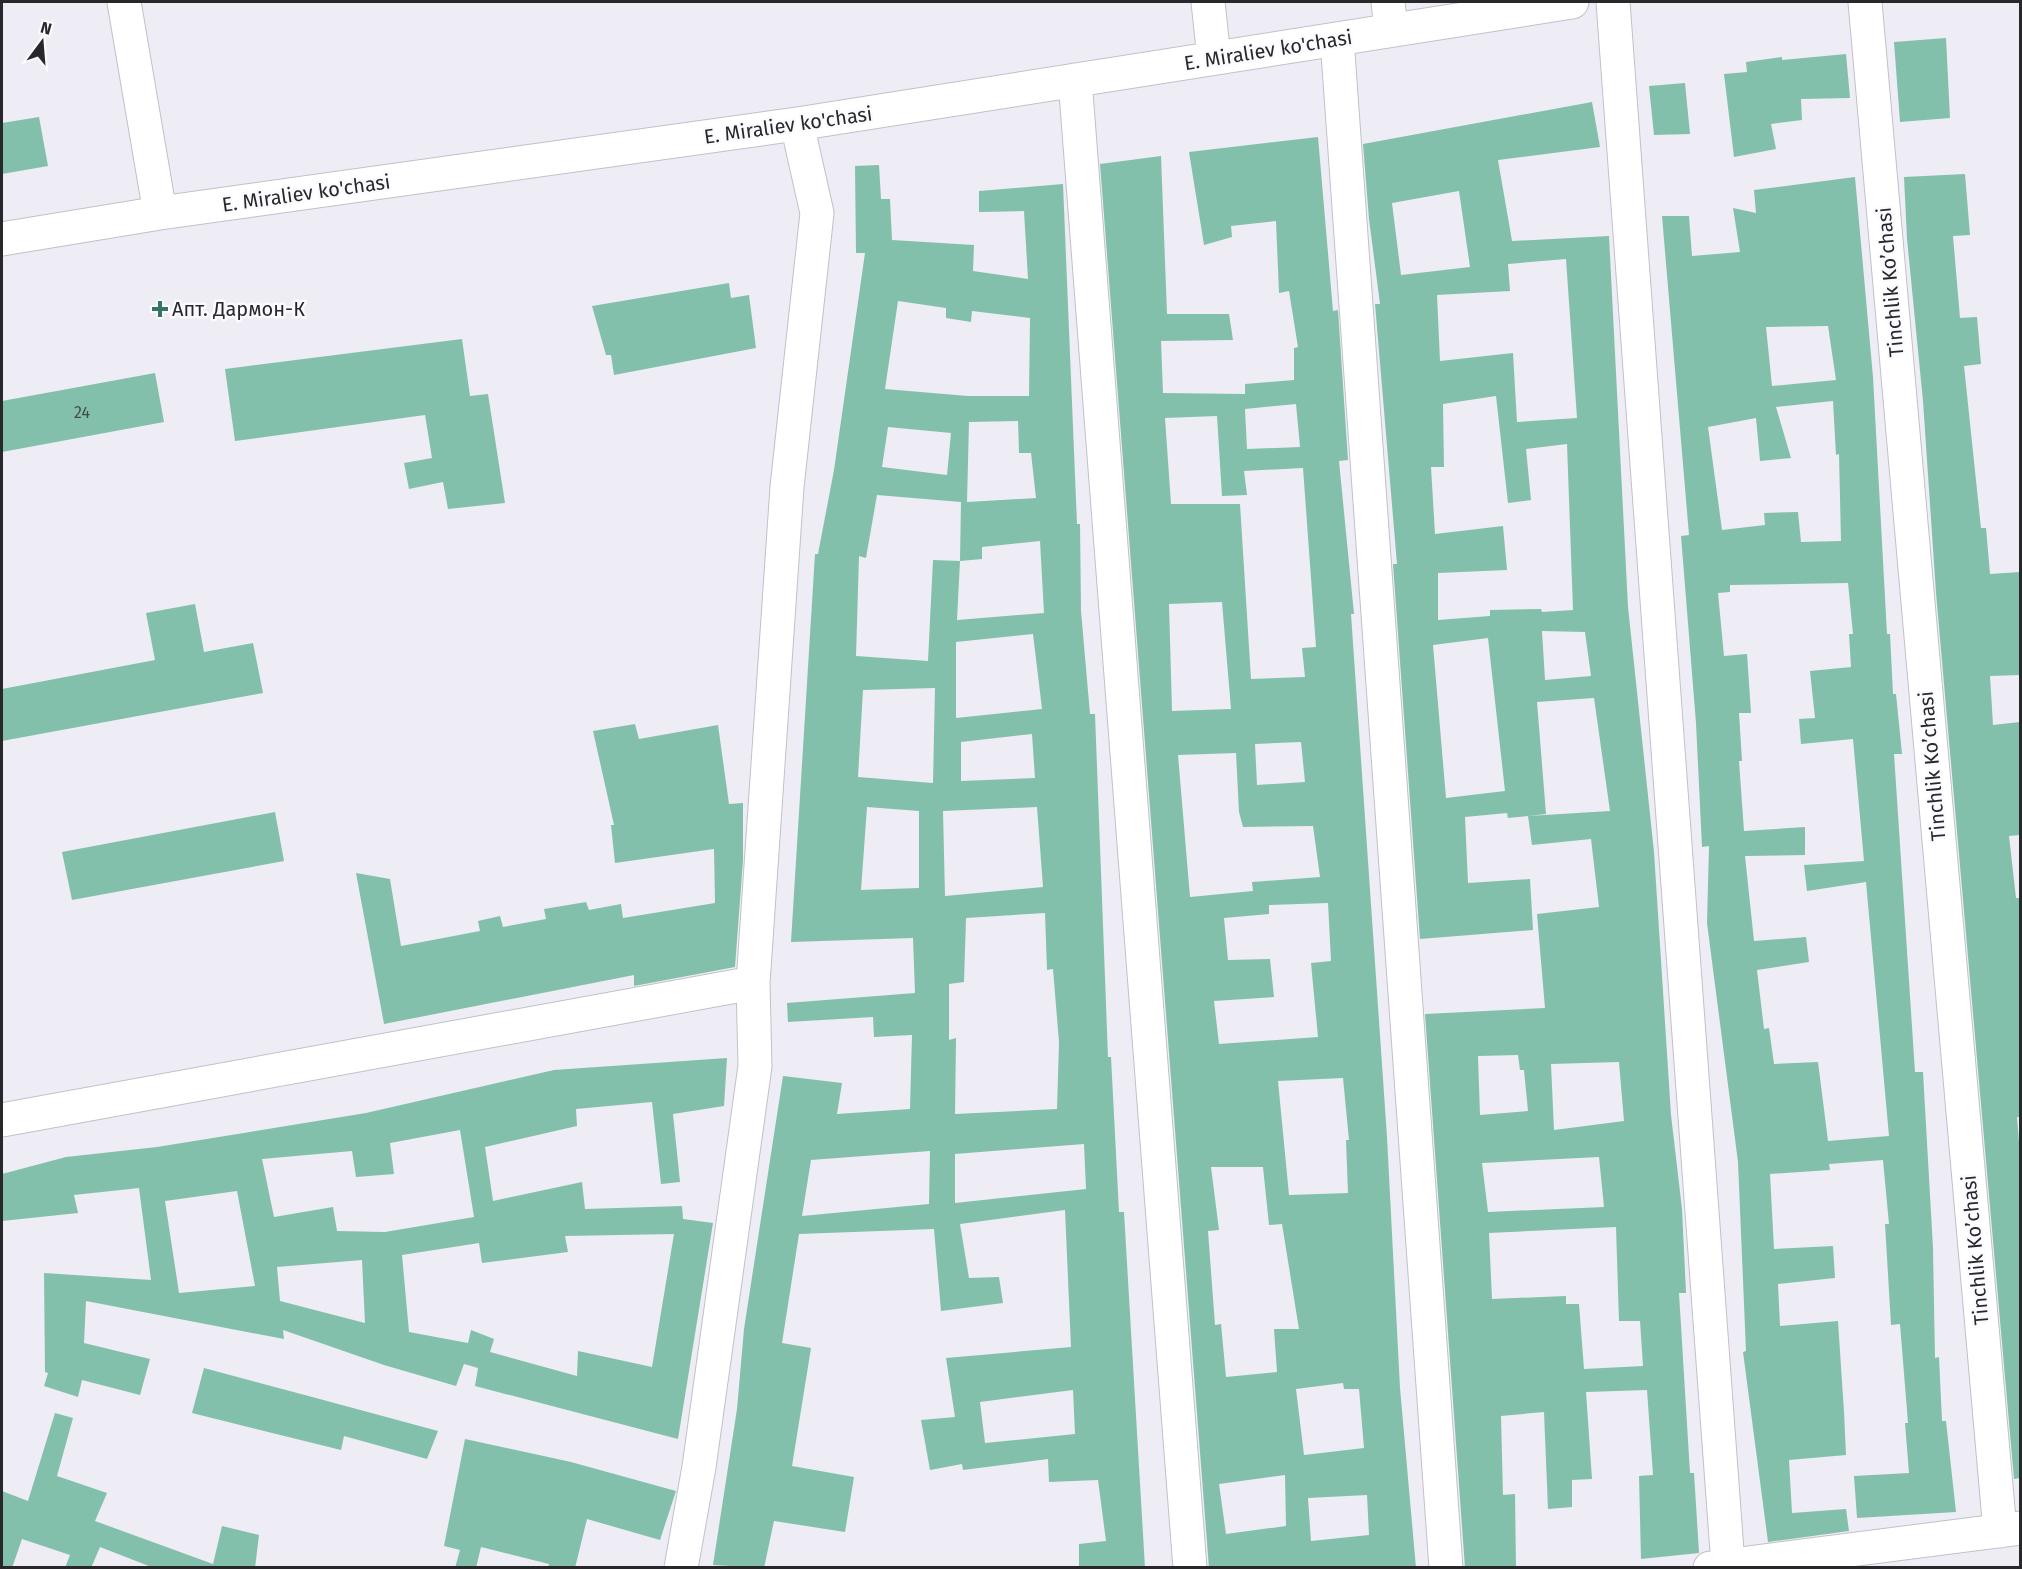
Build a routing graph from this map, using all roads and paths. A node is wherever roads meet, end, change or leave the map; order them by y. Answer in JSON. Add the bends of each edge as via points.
{"nodes":[{"id":1,"x":124,"y":2,"type":"edge"},
{"id":2,"x":1208,"y":2,"type":"edge"},
{"id":3,"x":1572,"y":2,"type":"edge"},
{"id":4,"x":1613,"y":2,"type":"edge"},
{"id":5,"x":1865,"y":2,"type":"edge"},
{"id":6,"x":1390,"y":16,"type":"edge"},
{"id":7,"x":1337,"y":39,"type":"junction"},
{"id":8,"x":1214,"y":58,"type":"junction"},
{"id":9,"x":1075,"y":80,"type":"junction"},
{"id":10,"x":797,"y":124,"type":"junction"},
{"id":11,"x":160,"y":213,"type":"junction"},
{"id":12,"x":2,"y":239,"type":"edge"},
{"id":13,"x":753,"y":983,"type":"junction"},
{"id":14,"x":2,"y":1120,"type":"edge"},
{"id":15,"x":2010,"y":1530,"type":"edge"},
{"id":16,"x":1719,"y":1566,"type":"edge"},
{"id":17,"x":681,"y":1568,"type":"edge"},
{"id":18,"x":1190,"y":1568,"type":"edge"},
{"id":19,"x":1446,"y":1568,"type":"edge"}],
"edges":[{"from":1,"to":11,"type":"street"},
{"from":2,"to":8,"type":"street"},
{"from":3,"to":6,"type":"street","name":"E. Miraliev ko'chasi"},
{"from":4,"to":16,"type":"street"},
{"from":5,"to":15,"type":"street","name":"Tinchlik Ko’chasi"},
{"from":6,"to":7,"type":"street","name":"E. Miraliev ko'chasi"},
{"from":7,"to":8,"type":"street","name":"E. Miraliev ko'chasi"},
{"from":7,"to":19,"type":"street"},
{"from":8,"to":9,"type":"street","name":"E. Miraliev ko'chasi"},
{"from":9,"to":10,"type":"street","name":"E. Miraliev ko'chasi"},
{"from":9,"to":18,"type":"street"},
{"from":10,"to":11,"type":"street","name":"E. Miraliev ko'chasi"},
{"from":10,"to":13,"type":"street","via":[[817,213],[787,487]]},
{"from":11,"to":12,"type":"street","name":"E. Miraliev ko'chasi"},
{"from":13,"to":14,"type":"street"},
{"from":13,"to":17,"type":"street","via":[[756,1066]]},
{"from":15,"to":16,"type":"street"}]}
